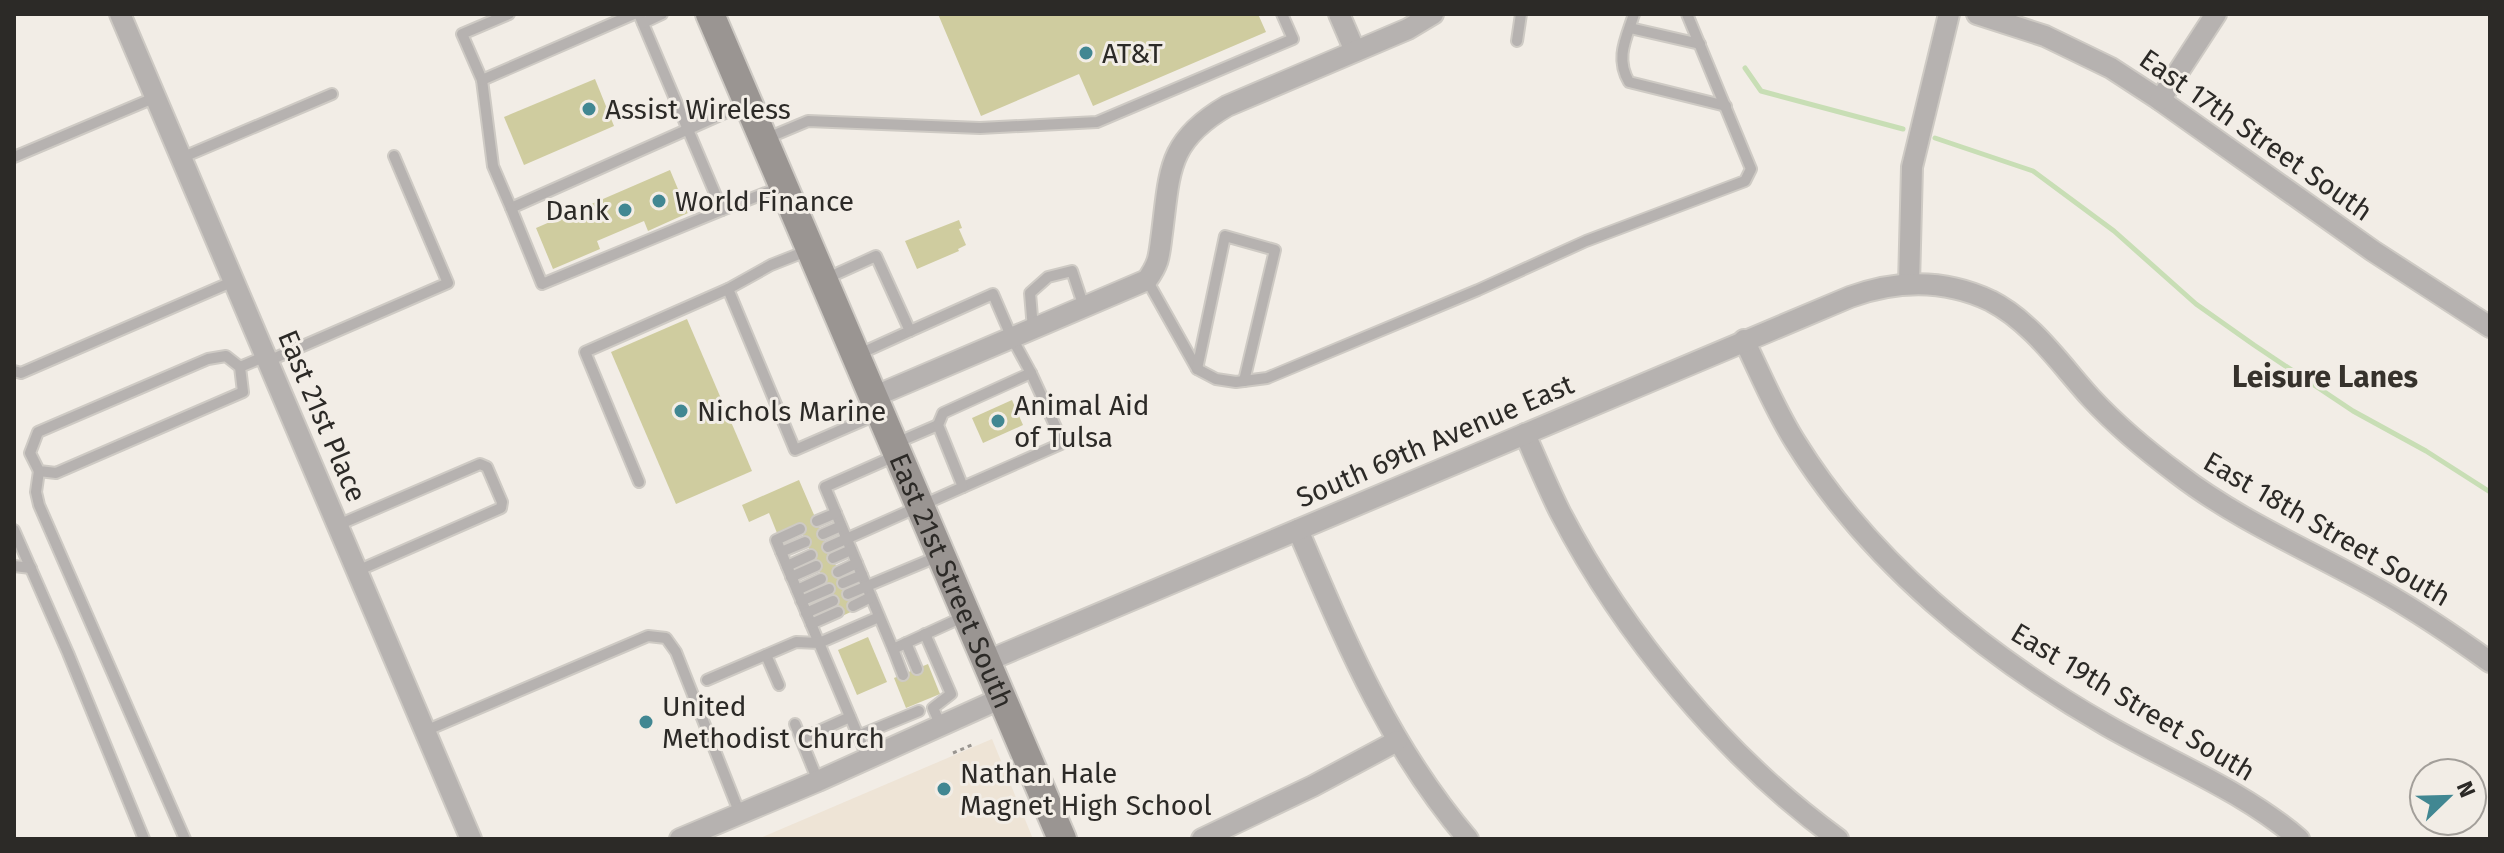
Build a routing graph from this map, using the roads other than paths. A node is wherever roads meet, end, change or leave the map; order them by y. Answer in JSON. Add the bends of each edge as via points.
{"nodes":[{"id":1,"x":120,"y":14,"type":"edge"},
{"id":2,"x":509,"y":14,"type":"edge"},
{"id":3,"x":662,"y":14,"type":"edge"},
{"id":4,"x":710,"y":14,"type":"edge"},
{"id":5,"x":1282,"y":14,"type":"edge"},
{"id":6,"x":1339,"y":14,"type":"edge"},
{"id":7,"x":1433,"y":14,"type":"edge"},
{"id":8,"x":1521,"y":14,"type":"edge"},
{"id":9,"x":1634,"y":14,"type":"edge"},
{"id":10,"x":1687,"y":14,"type":"edge"},
{"id":11,"x":1949,"y":14,"type":"edge"},
{"id":12,"x":1977,"y":14,"type":"edge"},
{"id":13,"x":2216,"y":14,"type":"edge"},
{"id":14,"x":638,"y":17,"type":"edge"},
{"id":15,"x":1630,"y":28,"type":"junction"},
{"id":16,"x":1517,"y":41,"type":"dead end"},
{"id":17,"x":1700,"y":44,"type":"junction"},
{"id":18,"x":1355,"y":51,"type":"junction"},
{"id":19,"x":482,"y":80,"type":"junction"},
{"id":20,"x":332,"y":94,"type":"dead end"},
{"id":21,"x":156,"y":97,"type":"junction"},
{"id":22,"x":2160,"y":100,"type":"junction"},
{"id":23,"x":747,"y":102,"type":"junction"},
{"id":24,"x":1726,"y":106,"type":"junction"},
{"id":25,"x":687,"y":128,"type":"junction"},
{"id":26,"x":764,"y":140,"type":"junction"},
{"id":27,"x":394,"y":156,"type":"dead end"},
{"id":28,"x":14,"y":157,"type":"edge"},
{"id":29,"x":181,"y":158,"type":"junction"},
{"id":30,"x":783,"y":186,"type":"junction"},
{"id":31,"x":511,"y":208,"type":"junction"},
{"id":32,"x":722,"y":210,"type":"junction"},
{"id":33,"x":810,"y":250,"type":"junction"},
{"id":34,"x":823,"y":280,"type":"junction"},
{"id":35,"x":1147,"y":280,"type":"junction"},
{"id":36,"x":234,"y":281,"type":"junction"},
{"id":37,"x":1909,"y":284,"type":"junction"},
{"id":38,"x":728,"y":289,"type":"junction"},
{"id":39,"x":1084,"y":307,"type":"junction"},
{"id":40,"x":2490,"y":327,"type":"edge"},
{"id":41,"x":1033,"y":329,"type":"junction"},
{"id":42,"x":910,"y":331,"type":"junction"},
{"id":43,"x":1012,"y":338,"type":"junction"},
{"id":44,"x":1744,"y":340,"type":"junction"},
{"id":45,"x":855,"y":356,"type":"junction"},
{"id":46,"x":267,"y":358,"type":"junction"},
{"id":47,"x":240,"y":367,"type":"junction"},
{"id":48,"x":1197,"y":369,"type":"junction"},
{"id":49,"x":14,"y":371,"type":"edge"},
{"id":50,"x":1031,"y":373,"type":"junction"},
{"id":51,"x":1244,"y":381,"type":"junction"},
{"id":52,"x":876,"y":405,"type":"junction"},
{"id":53,"x":938,"y":425,"type":"junction"},
{"id":54,"x":1525,"y":434,"type":"junction"},
{"id":55,"x":896,"y":450,"type":"junction"},
{"id":56,"x":39,"y":471,"type":"junction"},
{"id":57,"x":639,"y":482,"type":"dead end"},
{"id":58,"x":963,"y":487,"type":"junction"},
{"id":59,"x":920,"y":507,"type":"junction"},
{"id":60,"x":836,"y":513,"type":"junction"},
{"id":61,"x":817,"y":521,"type":"dead end"},
{"id":62,"x":338,"y":525,"type":"junction"},
{"id":63,"x":841,"y":526,"type":"junction"},
{"id":64,"x":800,"y":529,"type":"dead end"},
{"id":65,"x":14,"y":530,"type":"edge"},
{"id":66,"x":1298,"y":530,"type":"junction"},
{"id":67,"x":823,"y":534,"type":"dead end"},
{"id":68,"x":805,"y":542,"type":"dead end"},
{"id":69,"x":849,"y":544,"type":"junction"},
{"id":70,"x":781,"y":552,"type":"junction"},
{"id":71,"x":830,"y":553,"type":"dead end"},
{"id":72,"x":811,"y":555,"type":"dead end"},
{"id":73,"x":941,"y":555,"type":"junction"},
{"id":74,"x":857,"y":563,"type":"junction"},
{"id":75,"x":14,"y":566,"type":"edge"},
{"id":76,"x":787,"y":566,"type":"junction"},
{"id":77,"x":816,"y":566,"type":"dead end"},
{"id":78,"x":31,"y":568,"type":"junction"},
{"id":79,"x":357,"y":571,"type":"junction"},
{"id":80,"x":838,"y":572,"type":"dead end"},
{"id":81,"x":791,"y":577,"type":"junction"},
{"id":82,"x":821,"y":579,"type":"dead end"},
{"id":83,"x":864,"y":580,"type":"junction"},
{"id":84,"x":843,"y":583,"type":"dead end"},
{"id":85,"x":829,"y":589,"type":"dead end"},
{"id":86,"x":848,"y":594,"type":"dead end"},
{"id":87,"x":799,"y":595,"type":"junction"},
{"id":88,"x":871,"y":597,"type":"junction"},
{"id":89,"x":833,"y":601,"type":"dead end"},
{"id":90,"x":853,"y":606,"type":"dead end"},
{"id":91,"x":838,"y":612,"type":"dead end"},
{"id":92,"x":806,"y":613,"type":"junction"},
{"id":93,"x":967,"y":615,"type":"junction"},
{"id":94,"x":879,"y":617,"type":"junction"},
{"id":95,"x":811,"y":624,"type":"junction"},
{"id":96,"x":925,"y":634,"type":"junction"},
{"id":97,"x":819,"y":643,"type":"junction"},
{"id":98,"x":906,"y":643,"type":"junction"},
{"id":99,"x":893,"y":649,"type":"junction"},
{"id":100,"x":766,"y":655,"type":"junction"},
{"id":101,"x":987,"y":661,"type":"junction"},
{"id":102,"x":2490,"y":662,"type":"edge"},
{"id":103,"x":917,"y":669,"type":"dead end"},
{"id":104,"x":903,"y":675,"type":"dead end"},
{"id":105,"x":707,"y":680,"type":"dead end"},
{"id":106,"x":779,"y":685,"type":"dead end"},
{"id":107,"x":1002,"y":698,"type":"junction"},
{"id":108,"x":935,"y":711,"type":"junction"},
{"id":109,"x":850,"y":717,"type":"junction"},
{"id":110,"x":795,"y":724,"type":"dead end"},
{"id":111,"x":425,"y":731,"type":"junction"},
{"id":112,"x":858,"y":736,"type":"junction"},
{"id":113,"x":801,"y":739,"type":"junction"},
{"id":114,"x":1397,"y":741,"type":"junction"},
{"id":115,"x":868,"y":759,"type":"junction"},
{"id":116,"x":818,"y":781,"type":"junction"},
{"id":117,"x":740,"y":814,"type":"junction"},
{"id":118,"x":144,"y":839,"type":"edge"},
{"id":119,"x":185,"y":839,"type":"edge"},
{"id":120,"x":471,"y":839,"type":"edge"},
{"id":121,"x":680,"y":839,"type":"edge"},
{"id":122,"x":1062,"y":839,"type":"edge"},
{"id":123,"x":1202,"y":839,"type":"edge"},
{"id":124,"x":1468,"y":839,"type":"edge"},
{"id":125,"x":1838,"y":839,"type":"edge"},
{"id":126,"x":2299,"y":839,"type":"edge"}],
"edges":[{"from":1,"to":21,"type":"street","name":"East 21st Place"},
{"from":2,"to":19,"type":"lane","via":[[462,34]]},
{"from":3,"to":14,"type":"lane"},
{"from":4,"to":23,"type":"main road","name":"East 21st Street South"},
{"from":5,"to":26,"type":"lane","via":[[1293,39],[1097,122],[980,128],[808,121]]},
{"from":6,"to":18,"type":"street"},
{"from":7,"to":18,"type":"street"},
{"from":8,"to":16,"type":"lane"},
{"from":9,"to":15,"type":"lane"},
{"from":10,"to":17,"type":"lane"},
{"from":11,"to":37,"type":"street","via":[[1912,167]]},
{"from":12,"to":22,"type":"street","name":"East 17th Street South","via":[[2045,36],[2111,68]]},
{"from":13,"to":22,"type":"street"},
{"from":14,"to":19,"type":"lane"},
{"from":14,"to":25,"type":"lane"},
{"from":15,"to":17,"type":"lane"},
{"from":15,"to":24,"type":"lane","via":[[1621,58],[1629,82]]},
{"from":17,"to":24,"type":"lane"},
{"from":18,"to":35,"type":"street","via":[[1227,106],[1183,140],[1169,177],[1158,265]]},
{"from":19,"to":31,"type":"lane","via":[[493,166]]},
{"from":20,"to":29,"type":"lane"},
{"from":21,"to":28,"type":"lane"},
{"from":21,"to":29,"type":"street","name":"East 21st Place"},
{"from":22,"to":40,"type":"street","name":"East 17th Street South"},
{"from":23,"to":25,"type":"lane"},
{"from":23,"to":26,"type":"main road","name":"East 21st Street South"},
{"from":24,"to":51,"type":"lane","via":[[1751,169],[1745,181],[1586,241],[1267,378]]},
{"from":25,"to":31,"type":"lane"},
{"from":25,"to":32,"type":"lane"},
{"from":26,"to":30,"type":"main road","name":"East 21st Street South"},
{"from":27,"to":46,"type":"lane","via":[[448,283]]},
{"from":29,"to":36,"type":"street","name":"East 21st Place"},
{"from":30,"to":32,"type":"lane"},
{"from":30,"to":33,"type":"main road","name":"East 21st Street South"},
{"from":31,"to":32,"type":"lane","via":[[542,284]]},
{"from":33,"to":34,"type":"main road","name":"East 21st Street South"},
{"from":33,"to":38,"type":"lane"},
{"from":34,"to":42,"type":"lane","via":[[876,256]]},
{"from":34,"to":45,"type":"main road","name":"East 21st Street South"},
{"from":35,"to":39,"type":"street"},
{"from":35,"to":48,"type":"lane"},
{"from":36,"to":46,"type":"street","name":"East 21st Place"},
{"from":36,"to":49,"type":"lane","via":[[21,373]]},
{"from":37,"to":44,"type":"street","name":"South 69th Avenue East","via":[[1876,288]]},
{"from":37,"to":102,"type":"street","name":"East 18th Street South","via":[[1941,285],[1994,303],[2034,335],[2131,436],[2179,475],[2228,509],[2379,590]]},
{"from":38,"to":52,"type":"lane","via":[[795,450]]},
{"from":38,"to":57,"type":"lane","via":[[585,352]]},
{"from":39,"to":41,"type":"street"},
{"from":39,"to":41,"type":"lane","via":[[1072,271],[1048,277],[1030,293]]},
{"from":41,"to":43,"type":"street"},
{"from":42,"to":43,"type":"lane","via":[[993,294]]},
{"from":42,"to":45,"type":"lane"},
{"from":43,"to":50,"type":"lane"},
{"from":43,"to":52,"type":"street"},
{"from":44,"to":54,"type":"street","name":"South 69th Avenue East"},
{"from":44,"to":126,"type":"street","name":"East 19th Street South","via":[[1781,419],[1812,468],[1883,553],[1976,639],[2046,689],[2200,775]]},
{"from":45,"to":52,"type":"main road","name":"East 21st Street South"},
{"from":46,"to":47,"type":"lane"},
{"from":46,"to":62,"type":"street","name":"East 21st Place"},
{"from":47,"to":56,"type":"lane","via":[[243,392],[56,473]]},
{"from":47,"to":56,"type":"lane","via":[[226,356],[208,359],[38,432],[30,453]]},
{"from":48,"to":51,"type":"lane","via":[[1216,379]]},
{"from":48,"to":51,"type":"lane","via":[[1225,236],[1275,250]]},
{"from":50,"to":53,"type":"lane","via":[[943,413]]},
{"from":50,"to":58,"type":"lane","via":[[1063,443]]},
{"from":52,"to":55,"type":"main road","name":"East 21st Street South"},
{"from":53,"to":55,"type":"lane"},
{"from":53,"to":58,"type":"lane"},
{"from":54,"to":66,"type":"street","name":"South 69th Avenue East"},
{"from":54,"to":125,"type":"street","via":[[1559,511],[1652,654],[1738,754]]},
{"from":55,"to":59,"type":"main road","name":"East 21st Street South"},
{"from":55,"to":60,"type":"lane","via":[[825,487]]},
{"from":56,"to":119,"type":"lane","via":[[39,505]]},
{"from":58,"to":59,"type":"lane"},
{"from":59,"to":69,"type":"lane"},
{"from":59,"to":73,"type":"main road","name":"East 21st Street South"},
{"from":60,"to":61,"type":"lane"},
{"from":60,"to":63,"type":"lane"},
{"from":62,"to":79,"type":"street","name":"East 21st Place"},
{"from":62,"to":79,"type":"lane","via":[[480,464],[487,467],[502,502],[497,510]]},
{"from":63,"to":67,"type":"lane"},
{"from":63,"to":69,"type":"lane"},
{"from":64,"to":70,"type":"lane","via":[[776,540]]},
{"from":65,"to":78,"type":"lane"},
{"from":66,"to":101,"type":"street","name":"South 69th Avenue East"},
{"from":66,"to":114,"type":"street","via":[[1347,647]]},
{"from":68,"to":70,"type":"lane"},
{"from":69,"to":71,"type":"lane"},
{"from":69,"to":74,"type":"lane"},
{"from":70,"to":76,"type":"lane"},
{"from":72,"to":76,"type":"lane"},
{"from":73,"to":83,"type":"lane"},
{"from":73,"to":93,"type":"main road","name":"East 21st Street South"},
{"from":74,"to":80,"type":"lane"},
{"from":74,"to":83,"type":"lane"},
{"from":75,"to":78,"type":"lane"},
{"from":76,"to":81,"type":"lane"},
{"from":77,"to":81,"type":"lane"},
{"from":78,"to":118,"type":"lane"},
{"from":79,"to":111,"type":"street","name":"East 21st Place"},
{"from":81,"to":87,"type":"lane"},
{"from":82,"to":87,"type":"lane"},
{"from":83,"to":84,"type":"lane"},
{"from":83,"to":86,"type":"lane"},
{"from":83,"to":88,"type":"lane"},
{"from":85,"to":87,"type":"lane"},
{"from":87,"to":92,"type":"lane"},
{"from":88,"to":90,"type":"lane"},
{"from":88,"to":94,"type":"lane"},
{"from":89,"to":92,"type":"lane"},
{"from":91,"to":95,"type":"lane"},
{"from":92,"to":95,"type":"lane"},
{"from":93,"to":96,"type":"lane"},
{"from":93,"to":101,"type":"main road","name":"East 21st Street South"},
{"from":94,"to":97,"type":"lane"},
{"from":94,"to":99,"type":"lane"},
{"from":95,"to":97,"type":"lane"},
{"from":96,"to":98,"type":"lane"},
{"from":96,"to":108,"type":"lane","via":[[951,694]]},
{"from":97,"to":100,"type":"lane","via":[[796,642]]},
{"from":97,"to":109,"type":"lane"},
{"from":98,"to":99,"type":"lane"},
{"from":98,"to":103,"type":"lane"},
{"from":99,"to":104,"type":"lane"},
{"from":100,"to":105,"type":"lane"},
{"from":100,"to":106,"type":"lane"},
{"from":101,"to":107,"type":"main road","name":"East 21st Street South"},
{"from":107,"to":108,"type":"street"},
{"from":107,"to":122,"type":"main road","name":"East 21st Street South"},
{"from":108,"to":112,"type":"lane","via":[[917,708]]},
{"from":108,"to":115,"type":"street"},
{"from":109,"to":112,"type":"lane"},
{"from":109,"to":113,"type":"lane"},
{"from":110,"to":113,"type":"lane"},
{"from":111,"to":117,"type":"lane","via":[[648,636],[666,638]]},
{"from":111,"to":120,"type":"street","name":"East 21st Place"},
{"from":112,"to":115,"type":"lane"},
{"from":113,"to":116,"type":"lane"},
{"from":114,"to":123,"type":"street"},
{"from":114,"to":124,"type":"street"},
{"from":115,"to":116,"type":"street"},
{"from":116,"to":117,"type":"street"},
{"from":117,"to":121,"type":"street"}]}
